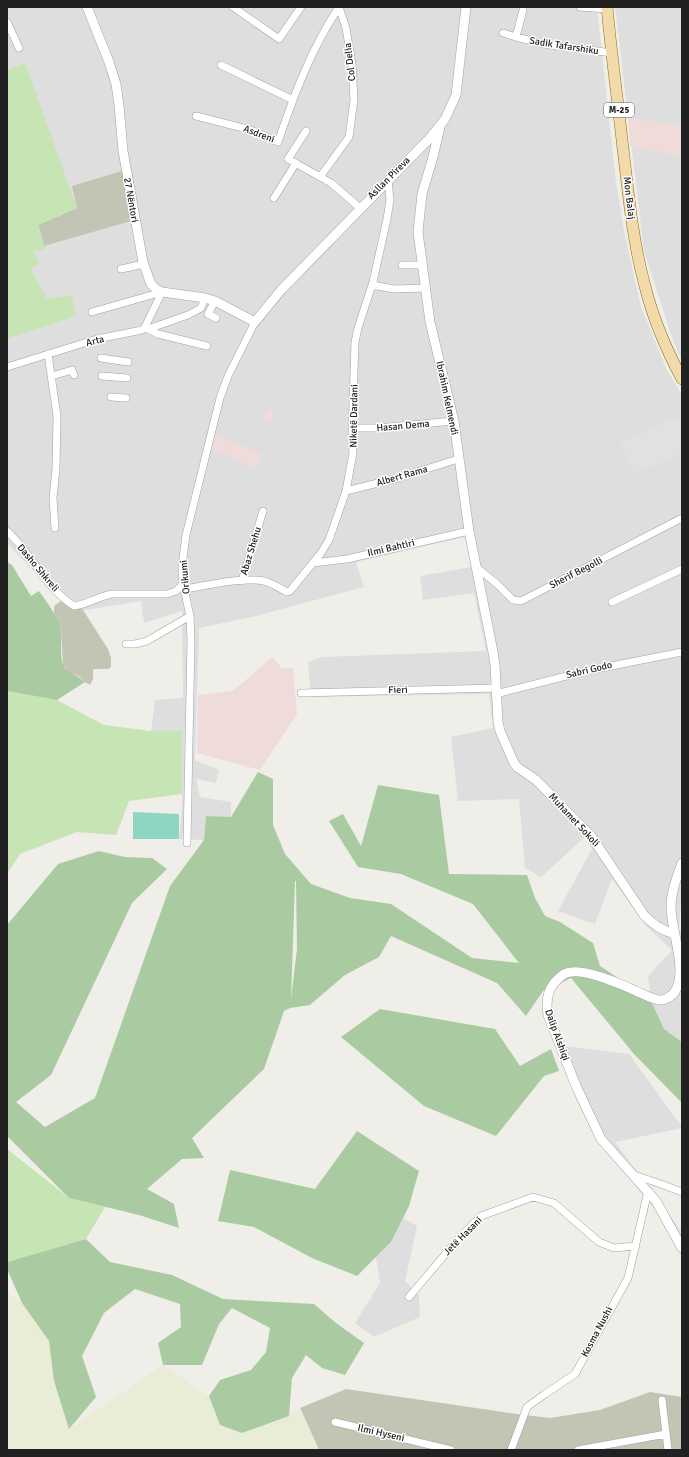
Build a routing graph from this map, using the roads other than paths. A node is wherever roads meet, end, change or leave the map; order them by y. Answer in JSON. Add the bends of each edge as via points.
{"nodes":[{"id":1,"x":87,"y":7,"type":"edge"},
{"id":2,"x":233,"y":7,"type":"edge"},
{"id":3,"x":300,"y":7,"type":"edge"},
{"id":4,"x":466,"y":7,"type":"edge"},
{"id":5,"x":580,"y":7,"type":"edge"},
{"id":6,"x":336,"y":8,"type":"edge"},
{"id":7,"x":607,"y":8,"type":"edge"},
{"id":8,"x":523,"y":10,"type":"dead end"},
{"id":9,"x":7,"y":22,"type":"edge"},
{"id":10,"x":503,"y":33,"type":"dead end"},
{"id":11,"x":516,"y":37,"type":"junction"},
{"id":12,"x":19,"y":48,"type":"dead end"},
{"id":13,"x":612,"y":53,"type":"junction"},
{"id":14,"x":221,"y":65,"type":"dead end"},
{"id":15,"x":293,"y":100,"type":"junction"},
{"id":16,"x":196,"y":116,"type":"dead end"},
{"id":17,"x":440,"y":127,"type":"junction"},
{"id":18,"x":306,"y":131,"type":"dead end"},
{"id":19,"x":296,"y":163,"type":"junction"},
{"id":20,"x":320,"y":177,"type":"junction"},
{"id":21,"x":388,"y":180,"type":"junction"},
{"id":22,"x":274,"y":198,"type":"dead end"},
{"id":23,"x":360,"y":208,"type":"junction"},
{"id":24,"x":144,"y":264,"type":"junction"},
{"id":25,"x":402,"y":265,"type":"dead end"},
{"id":26,"x":423,"y":265,"type":"junction"},
{"id":27,"x":121,"y":269,"type":"dead end"},
{"id":28,"x":372,"y":286,"type":"junction"},
{"id":29,"x":426,"y":288,"type":"junction"},
{"id":30,"x":162,"y":292,"type":"junction"},
{"id":31,"x":205,"y":298,"type":"junction"},
{"id":32,"x":215,"y":302,"type":"junction"},
{"id":33,"x":92,"y":312,"type":"dead end"},
{"id":34,"x":216,"y":318,"type":"dead end"},
{"id":35,"x":255,"y":322,"type":"junction"},
{"id":36,"x":147,"y":328,"type":"junction"},
{"id":37,"x":207,"y":346,"type":"dead end"},
{"id":38,"x":48,"y":354,"type":"junction"},
{"id":39,"x":101,"y":358,"type":"dead end"},
{"id":40,"x":128,"y":362,"type":"dead end"},
{"id":41,"x":7,"y":367,"type":"edge"},
{"id":42,"x":74,"y":375,"type":"dead end"},
{"id":43,"x":52,"y":376,"type":"junction"},
{"id":44,"x":102,"y":376,"type":"dead end"},
{"id":45,"x":127,"y":378,"type":"dead end"},
{"id":46,"x":682,"y":379,"type":"edge"},
{"id":47,"x":111,"y":397,"type":"dead end"},
{"id":48,"x":126,"y":398,"type":"dead end"},
{"id":49,"x":454,"y":421,"type":"junction"},
{"id":50,"x":352,"y":428,"type":"junction"},
{"id":51,"x":458,"y":459,"type":"junction"},
{"id":52,"x":346,"y":490,"type":"junction"},
{"id":53,"x":263,"y":511,"type":"dead end"},
{"id":54,"x":682,"y":518,"type":"edge"},
{"id":55,"x":55,"y":528,"type":"dead end"},
{"id":56,"x":7,"y":531,"type":"edge"},
{"id":57,"x":469,"y":531,"type":"junction"},
{"id":58,"x":313,"y":563,"type":"junction"},
{"id":59,"x":476,"y":567,"type":"junction"},
{"id":60,"x":682,"y":569,"type":"edge"},
{"id":61,"x":242,"y":581,"type":"junction"},
{"id":62,"x":184,"y":586,"type":"junction"},
{"id":63,"x":612,"y":602,"type":"dead end"},
{"id":64,"x":190,"y":616,"type":"junction"},
{"id":65,"x":126,"y":644,"type":"dead end"},
{"id":66,"x":682,"y":652,"type":"edge"},
{"id":67,"x":496,"y":691,"type":"junction"},
{"id":68,"x":300,"y":693,"type":"dead end"},
{"id":69,"x":187,"y":843,"type":"dead end"},
{"id":70,"x":682,"y":863,"type":"edge"},
{"id":71,"x":675,"y":934,"type":"junction"},
{"id":72,"x":680,"y":989,"type":"edge"},
{"id":73,"x":634,"y":1175,"type":"junction"},
{"id":74,"x":648,"y":1191,"type":"junction"},
{"id":75,"x":682,"y":1192,"type":"edge"},
{"id":76,"x":636,"y":1246,"type":"junction"},
{"id":77,"x":682,"y":1248,"type":"edge"},
{"id":78,"x":409,"y":1297,"type":"dead end"},
{"id":79,"x":662,"y":1400,"type":"dead end"},
{"id":80,"x":335,"y":1422,"type":"dead end"},
{"id":81,"x":666,"y":1434,"type":"junction"},
{"id":82,"x":451,"y":1450,"type":"edge"},
{"id":83,"x":511,"y":1450,"type":"edge"},
{"id":84,"x":578,"y":1450,"type":"edge"},
{"id":85,"x":668,"y":1450,"type":"edge"}],
"edges":[{"from":1,"to":24,"type":"street","name":"27 Nëntori","via":[[116,84],[123,151]]},
{"from":2,"to":3,"type":"street","via":[[279,40]]},
{"from":4,"to":17,"type":"street","name":"Asllan Pireva","via":[[456,95]]},
{"from":5,"to":7,"type":"street","name":"Mon Balaj"},
{"from":6,"to":15,"type":"street","name":"Asdreni","via":[[315,48]]},
{"from":6,"to":20,"type":"street","name":"Col Delia","via":[[346,28],[354,100],[348,137]]},
{"from":7,"to":13,"type":"main road","name":"Mon Balaj","number":"M-25"},
{"from":8,"to":11,"type":"street","name":"Sadik Tafarshiku"},
{"from":9,"to":12,"type":"street"},
{"from":10,"to":11,"type":"street","name":"Sadik Tafarshiku"},
{"from":11,"to":13,"type":"street","name":"Sadik Tafarshiku","via":[[550,45]]},
{"from":13,"to":46,"type":"main road","name":"Mon Balaj","number":"M-25","via":[[632,225],[644,286],[665,347]]},
{"from":14,"to":15,"type":"street"},
{"from":15,"to":16,"type":"street","name":"Asdreni","via":[[278,142],[251,130]]},
{"from":17,"to":21,"type":"street","name":"Asllan Pireva"},
{"from":17,"to":26,"type":"street","name":"Ibrahim Kelmendi","via":[[419,215],[418,232]]},
{"from":18,"to":19,"type":"street","via":[[288,159]]},
{"from":19,"to":20,"type":"street"},
{"from":19,"to":22,"type":"street"},
{"from":20,"to":23,"type":"street","via":[[338,188]]},
{"from":21,"to":23,"type":"street","name":"Asllan Pireva"},
{"from":21,"to":28,"type":"street","name":"Niketë Dardani","via":[[389,208]]},
{"from":23,"to":35,"type":"street","name":"Asllan Pireva","via":[[281,290]]},
{"from":24,"to":27,"type":"street"},
{"from":24,"to":30,"type":"street","name":"27 Nëntori","via":[[151,284]]},
{"from":25,"to":26,"type":"street"},
{"from":26,"to":29,"type":"street","name":"Ibrahim Kelmendi"},
{"from":28,"to":29,"type":"street","via":[[394,289]]},
{"from":28,"to":50,"type":"street","name":"Niketë Dardani","via":[[358,328],[353,353]]},
{"from":29,"to":49,"type":"street","name":"Ibrahim Kelmendi","via":[[432,331]]},
{"from":30,"to":31,"type":"street"},
{"from":30,"to":33,"type":"street"},
{"from":30,"to":36,"type":"street"},
{"from":31,"to":32,"type":"street"},
{"from":31,"to":36,"type":"street","name":"Arta","via":[[201,308],[188,316]]},
{"from":32,"to":34,"type":"street","via":[[208,314]]},
{"from":32,"to":35,"type":"street"},
{"from":35,"to":62,"type":"street","name":"Orikumi","via":[[220,398],[186,535],[182,566]]},
{"from":36,"to":37,"type":"street","via":[[158,334]]},
{"from":36,"to":38,"type":"street","name":"Arta","via":[[97,339]]},
{"from":38,"to":41,"type":"street","name":"Arta"},
{"from":38,"to":43,"type":"street"},
{"from":39,"to":40,"type":"street"},
{"from":42,"to":43,"type":"street","via":[[72,370]]},
{"from":43,"to":55,"type":"street","via":[[57,416],[53,498]]},
{"from":44,"to":45,"type":"street"},
{"from":47,"to":48,"type":"street"},
{"from":49,"to":50,"type":"street","name":"Hasan Dema"},
{"from":49,"to":51,"type":"street","name":"Ibrahim Kelmendi"},
{"from":50,"to":52,"type":"street","name":"Niketë Dardani","via":[[353,453]]},
{"from":51,"to":52,"type":"street","name":"Albert Rama","via":[[398,478]]},
{"from":51,"to":57,"type":"street","name":"Ibrahim Kelmendi"},
{"from":52,"to":58,"type":"street","name":"Niketë Dardani","via":[[329,540]]},
{"from":53,"to":61,"type":"street","name":"Abaz Shehu"},
{"from":54,"to":59,"type":"street","name":"Sherif Begolli","via":[[521,601],[513,600]]},
{"from":56,"to":62,"type":"street","name":"Dasho Shkreli","via":[[44,577],[74,606],[103,595],[167,594]]},
{"from":57,"to":58,"type":"street","name":"Ilmi Bahtiri","via":[[347,559]]},
{"from":57,"to":59,"type":"street","name":"Ibrahim Kelmendi"},
{"from":58,"to":61,"type":"street","name":"Niketë Dardani","via":[[287,592],[271,583]]},
{"from":59,"to":67,"type":"street","name":"Ibrahim Kelmendi","via":[[494,652]]},
{"from":60,"to":63,"type":"street"},
{"from":61,"to":62,"type":"street","name":"Abaz Shehu"},
{"from":62,"to":64,"type":"street","name":"Orikumi"},
{"from":64,"to":65,"type":"street","via":[[147,641]]},
{"from":64,"to":69,"type":"street","name":"Orikumi","via":[[192,641]]},
{"from":66,"to":67,"type":"street","name":"Sabri Godo"},
{"from":67,"to":68,"type":"street","name":"Fieri"},
{"from":67,"to":71,"type":"street","name":"Muhamet Sokoli","via":[[500,731],[517,767],[536,780],[591,836],[651,923],[659,929]]},
{"from":70,"to":71,"type":"street","name":"Dalip Alshiqi","via":[[672,894]]},
{"from":71,"to":72,"type":"street","name":"Dalip Alshiqi","via":[[682,964]]},
{"from":72,"to":73,"type":"street","name":"Dalip Alshiqi","via":[[668,998],[655,999],[596,976],[572,972],[558,979],[548,996],[548,1015],[576,1086],[598,1132]]},
{"from":73,"to":74,"type":"street","name":"Dalip Alshiqi"},
{"from":73,"to":75,"type":"street"},
{"from":74,"to":76,"type":"street","name":"Kosma Nushi"},
{"from":74,"to":77,"type":"street","name":"Dalip Alshiqi"},
{"from":76,"to":78,"type":"street","name":"Jetë Hasani","via":[[614,1248],[599,1242],[554,1203],[533,1196],[481,1216]]},
{"from":76,"to":83,"type":"street","name":"Kosma Nushi","via":[[628,1278],[575,1374],[527,1407]]},
{"from":79,"to":81,"type":"street"},
{"from":80,"to":82,"type":"street","name":"Ilmi Hyseni"},
{"from":81,"to":84,"type":"street"},
{"from":81,"to":85,"type":"street"}]}
